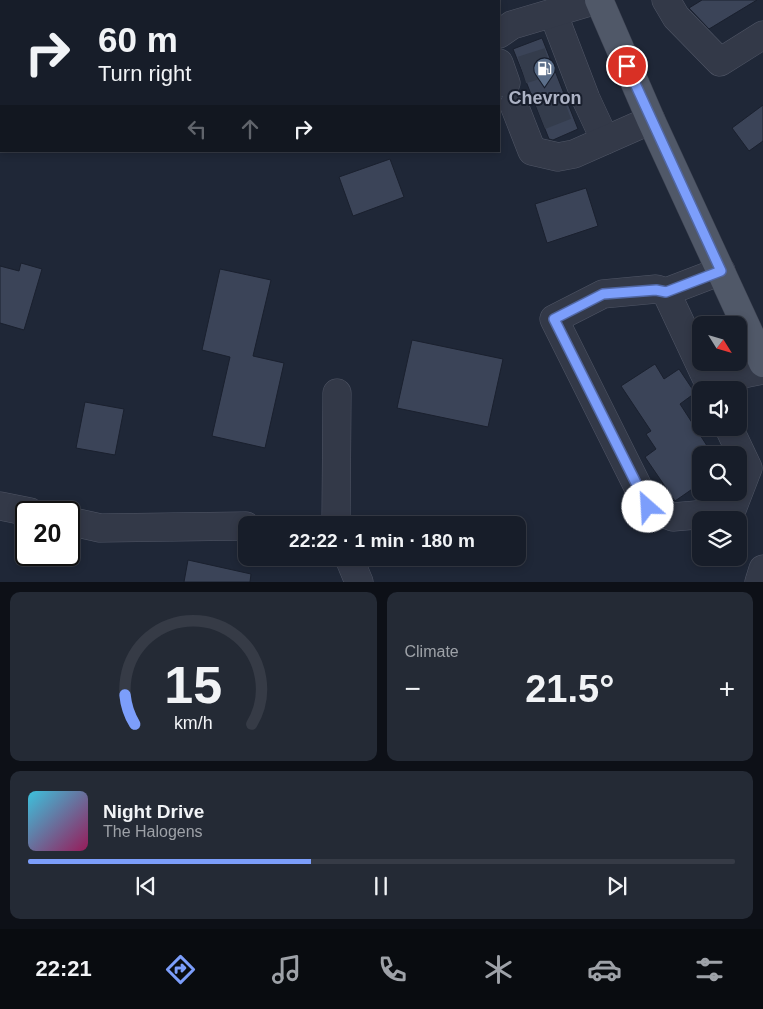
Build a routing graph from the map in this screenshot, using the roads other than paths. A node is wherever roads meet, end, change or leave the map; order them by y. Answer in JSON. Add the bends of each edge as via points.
{"nodes":[{"id":1,"x":598,"y":0,"type":"edge"},
{"id":2,"x":666,"y":0,"type":"edge"},
{"id":3,"x":553,"y":14,"type":"junction"},
{"id":4,"x":500,"y":33,"type":"edge"},
{"id":5,"x":763,"y":35,"type":"edge"},
{"id":6,"x":515,"y":91,"type":"edge"},
{"id":7,"x":651,"y":120,"type":"junction"},
{"id":8,"x":605,"y":140,"type":"junction"},
{"id":9,"x":721,"y":271,"type":"junction"},
{"id":10,"x":666,"y":292,"type":"junction"},
{"id":11,"x":763,"y":363,"type":"edge"},
{"id":12,"x":763,"y":370,"type":"edge"},
{"id":13,"x":708,"y":381,"type":"edge"},
{"id":14,"x":727,"y":381,"type":"edge"},
{"id":15,"x":337,"y":393,"type":"dead end"},
{"id":16,"x":735,"y":436,"type":"edge"},
{"id":17,"x":756,"y":466,"type":"edge"},
{"id":18,"x":0,"y":506,"type":"edge"},
{"id":19,"x":15,"y":509,"type":"edge"},
{"id":20,"x":336,"y":516,"type":"edge"},
{"id":21,"x":80,"y":523,"type":"edge"},
{"id":22,"x":238,"y":526,"type":"edge"},
{"id":23,"x":353,"y":566,"type":"edge"},
{"id":24,"x":763,"y":569,"type":"edge"},
{"id":25,"x":359,"y":582,"type":"edge"},
{"id":26,"x":759,"y":582,"type":"edge"}],
"edges":[{"from":1,"to":3,"type":"street"},
{"from":1,"to":7,"type":"main road"},
{"from":2,"to":5,"type":"street","via":[[676,18],[720,62]]},
{"from":3,"to":4,"type":"street","via":[[512,25]]},
{"from":3,"to":8,"type":"street","via":[[560,57],[577,102]]},
{"from":6,"to":8,"type":"street","via":[[532,151],[558,157],[574,154]]},
{"from":7,"to":8,"type":"street"},
{"from":7,"to":9,"type":"main road"},
{"from":9,"to":10,"type":"street"},
{"from":9,"to":11,"type":"main road"},
{"from":10,"to":13,"type":"street"},
{"from":10,"to":17,"type":"street","via":[[603,294],[554,319],[648,507],[674,517],[731,512]]},
{"from":12,"to":14,"type":"street"},
{"from":15,"to":20,"type":"street"},
{"from":16,"to":17,"type":"street"},
{"from":18,"to":19,"type":"street"},
{"from":21,"to":22,"type":"street","via":[[100,528]]},
{"from":23,"to":25,"type":"street"},
{"from":24,"to":26,"type":"street"}]}
